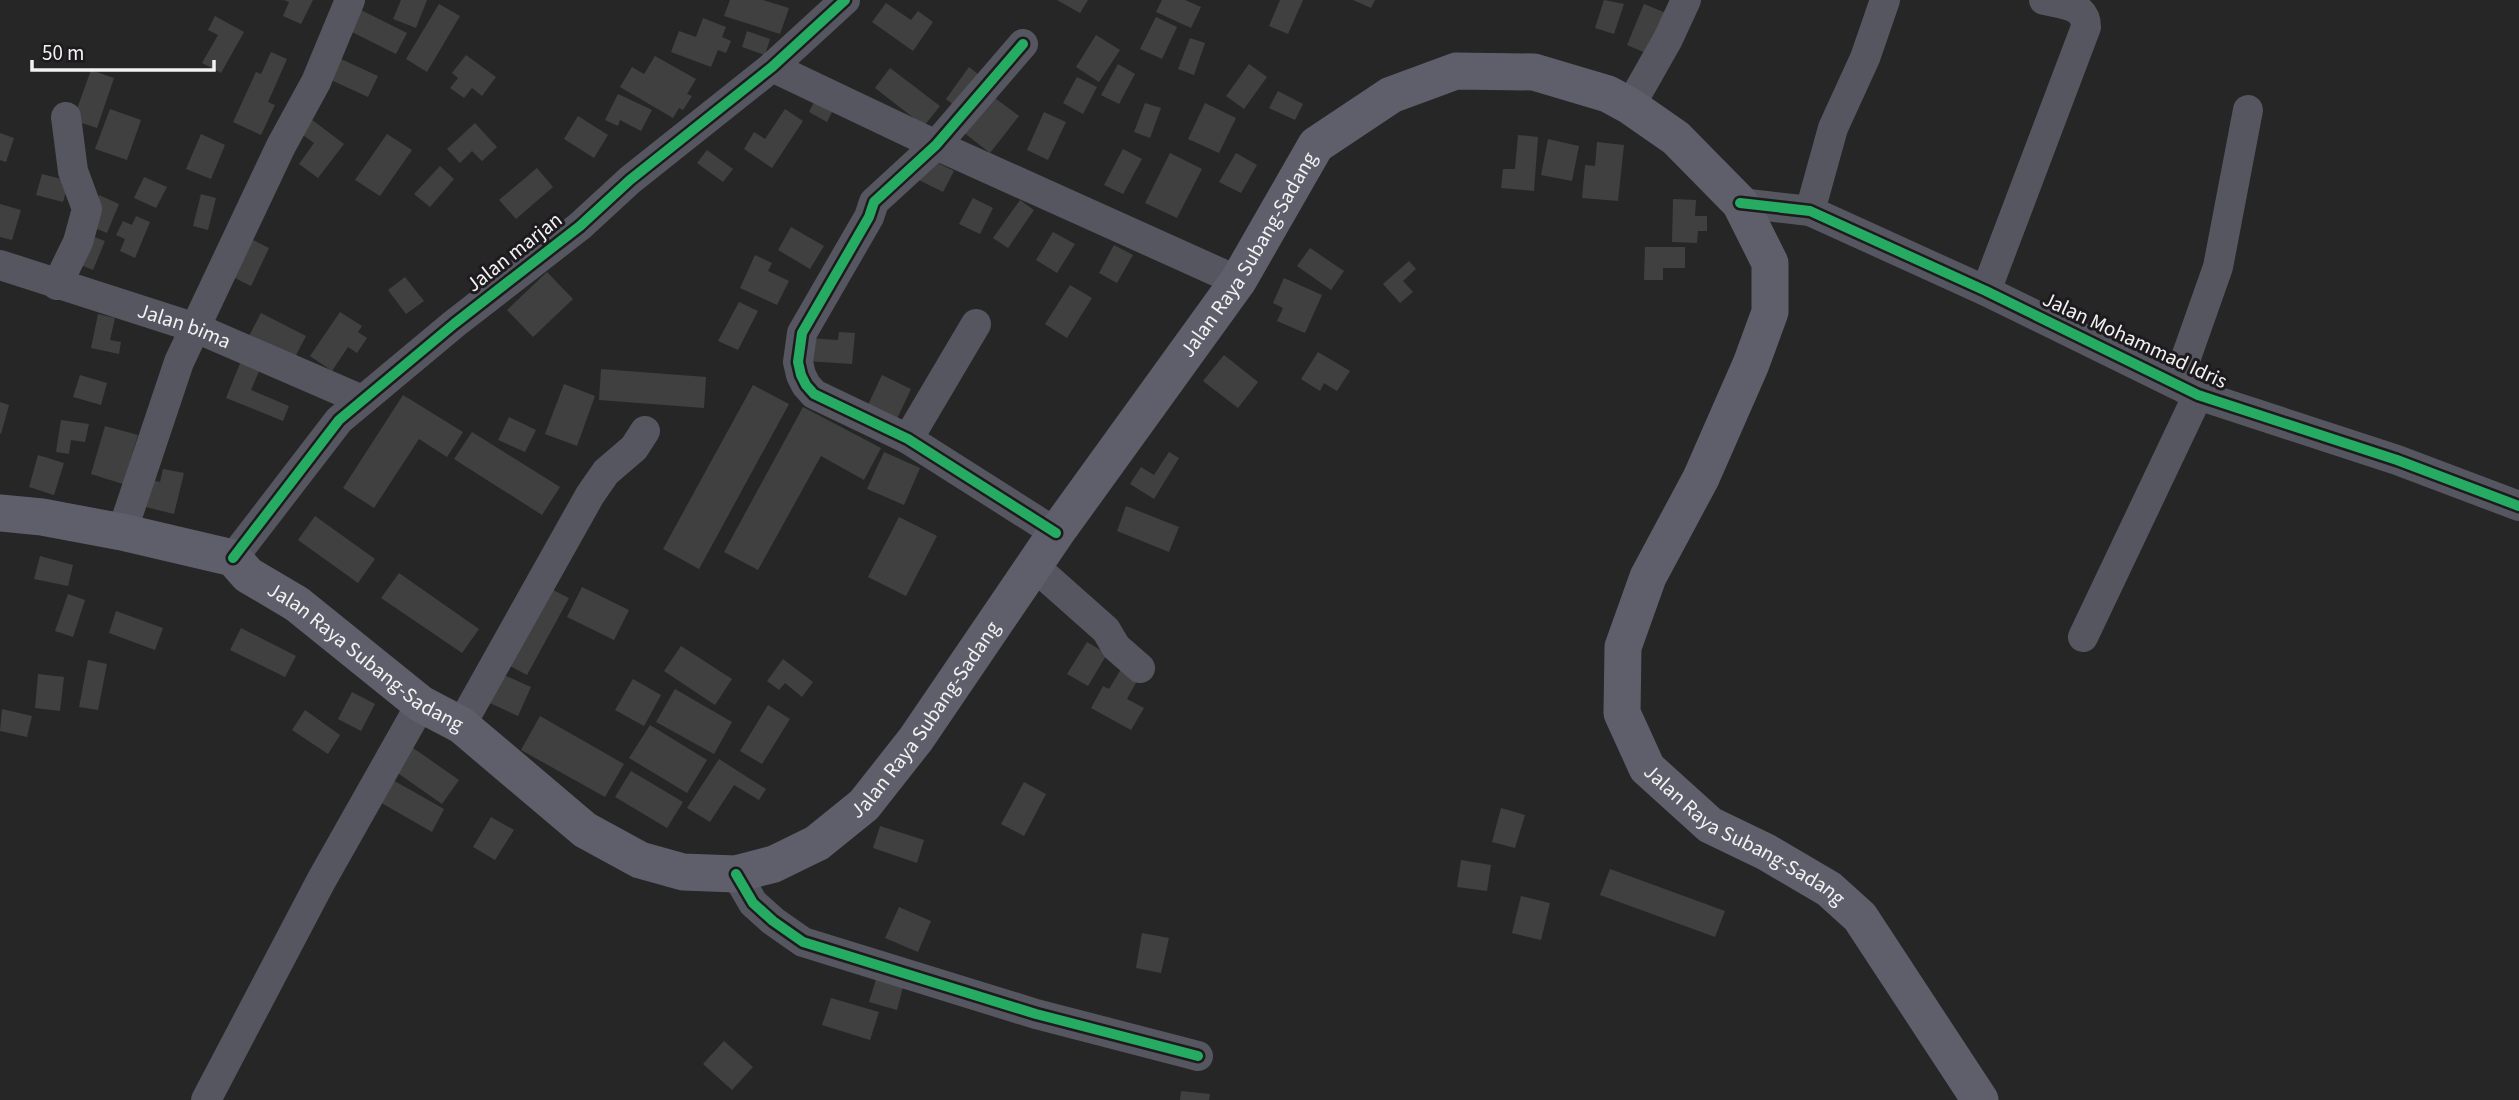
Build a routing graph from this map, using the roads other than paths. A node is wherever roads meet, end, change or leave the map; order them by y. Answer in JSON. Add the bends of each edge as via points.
{"nodes":[{"id":1,"x":350,"y":0,"type":"edge"},
{"id":2,"x":845,"y":0,"type":"edge"},
{"id":3,"x":1686,"y":0,"type":"edge"},
{"id":4,"x":1885,"y":0,"type":"edge"},
{"id":5,"x":2044,"y":0,"type":"edge"},
{"id":6,"x":1023,"y":44,"type":"dead end"},
{"id":7,"x":772,"y":67,"type":"junction"},
{"id":8,"x":1630,"y":106,"type":"junction"},
{"id":9,"x":2248,"y":110,"type":"dead end"},
{"id":10,"x":66,"y":117,"type":"dead end"},
{"id":11,"x":936,"y":145,"type":"junction"},
{"id":12,"x":1740,"y":203,"type":"junction"},
{"id":13,"x":1810,"y":211,"type":"junction"},
{"id":14,"x":0,"y":265,"type":"edge"},
{"id":15,"x":1238,"y":281,"type":"junction"},
{"id":16,"x":57,"y":285,"type":"junction"},
{"id":17,"x":1986,"y":291,"type":"junction"},
{"id":18,"x":976,"y":324,"type":"dead end"},
{"id":19,"x":196,"y":328,"type":"junction"},
{"id":20,"x":2188,"y":389,"type":"junction"},
{"id":21,"x":362,"y":400,"type":"junction"},
{"id":22,"x":645,"y":431,"type":"dead end"},
{"id":23,"x":908,"y":439,"type":"junction"},
{"id":24,"x":2519,"y":506,"type":"edge"},
{"id":25,"x":0,"y":513,"type":"edge"},
{"id":26,"x":122,"y":532,"type":"junction"},
{"id":27,"x":1056,"y":533,"type":"junction"},
{"id":28,"x":233,"y":558,"type":"junction"},
{"id":29,"x":1035,"y":567,"type":"junction"},
{"id":30,"x":2082,"y":637,"type":"dead end"},
{"id":31,"x":1140,"y":668,"type":"dead end"},
{"id":32,"x":421,"y":704,"type":"junction"},
{"id":33,"x":461,"y":725,"type":"junction"},
{"id":34,"x":736,"y":874,"type":"junction"},
{"id":35,"x":1198,"y":1056,"type":"dead end"},
{"id":36,"x":206,"y":1100,"type":"edge"},
{"id":37,"x":1980,"y":1100,"type":"edge"}],
"edges":[{"from":1,"to":19,"type":"street","via":[[316,82]]},
{"from":2,"to":7,"type":"street","name":"Jalan marjan"},
{"from":3,"to":8,"type":"street"},
{"from":4,"to":13,"type":"street","via":[[1833,128]]},
{"from":5,"to":17,"type":"street","via":[[2082,11],[2086,27]]},
{"from":6,"to":11,"type":"street"},
{"from":7,"to":11,"type":"street"},
{"from":7,"to":21,"type":"street","name":"Jalan marjan"},
{"from":8,"to":12,"type":"main road","name":"Jalan Raya Subang-Sadang","via":[[1676,138]]},
{"from":8,"to":15,"type":"main road","name":"Jalan Raya Subang-Sadang","via":[[1608,94],[1534,72],[1457,71],[1391,95],[1316,145]]},
{"from":9,"to":20,"type":"street","via":[[2218,267]]},
{"from":10,"to":16,"type":"street","via":[[73,171],[88,209],[78,243]]},
{"from":11,"to":15,"type":"street"},
{"from":11,"to":23,"type":"street","via":[[874,202],[798,348],[801,375],[814,394]]},
{"from":12,"to":13,"type":"street","name":"Jalan Mohammad Idris"},
{"from":12,"to":37,"type":"main road","name":"Jalan Raya Subang-Sadang","via":[[1770,262],[1770,312],[1701,478],[1648,577],[1623,647],[1622,713],[1647,768],[1710,825],[1829,889],[1860,917]]},
{"from":13,"to":17,"type":"street","name":"Jalan Mohammad Idris"},
{"from":14,"to":16,"type":"street","name":"Jalan bima"},
{"from":15,"to":27,"type":"main road","name":"Jalan Raya Subang-Sadang"},
{"from":16,"to":19,"type":"street","name":"Jalan bima"},
{"from":17,"to":20,"type":"street","name":"Jalan Mohammad Idris"},
{"from":18,"to":23,"type":"street"},
{"from":19,"to":21,"type":"street","name":"Jalan bima"},
{"from":19,"to":26,"type":"street","via":[[179,362]]},
{"from":20,"to":24,"type":"street","name":"Jalan Mohammad Idris"},
{"from":20,"to":30,"type":"street"},
{"from":21,"to":28,"type":"street","name":"Jalan marjan","via":[[339,420]]},
{"from":22,"to":33,"type":"street","via":[[590,495]]},
{"from":23,"to":27,"type":"street"},
{"from":25,"to":26,"type":"main road","name":"Jalan Raya Subang-Sadang"},
{"from":26,"to":28,"type":"main road","name":"Jalan Raya Subang-Sadang"},
{"from":27,"to":29,"type":"main road","name":"Jalan Raya Subang-Sadang"},
{"from":28,"to":32,"type":"main road","name":"Jalan Raya Subang-Sadang","via":[[248,575],[297,604]]},
{"from":29,"to":31,"type":"street","via":[[1106,629],[1116,647]]},
{"from":29,"to":34,"type":"main road","name":"Jalan Raya Subang-Sadang","via":[[916,739],[864,805],[817,843],[774,864]]},
{"from":32,"to":33,"type":"main road","name":"Jalan Raya Subang-Sadang"},
{"from":32,"to":36,"type":"street"},
{"from":33,"to":34,"type":"main road","name":"Jalan Raya Subang-Sadang","via":[[585,830],[640,860],[683,872]]},
{"from":34,"to":35,"type":"street","via":[[753,903],[803,942],[1036,1014]]}]}
